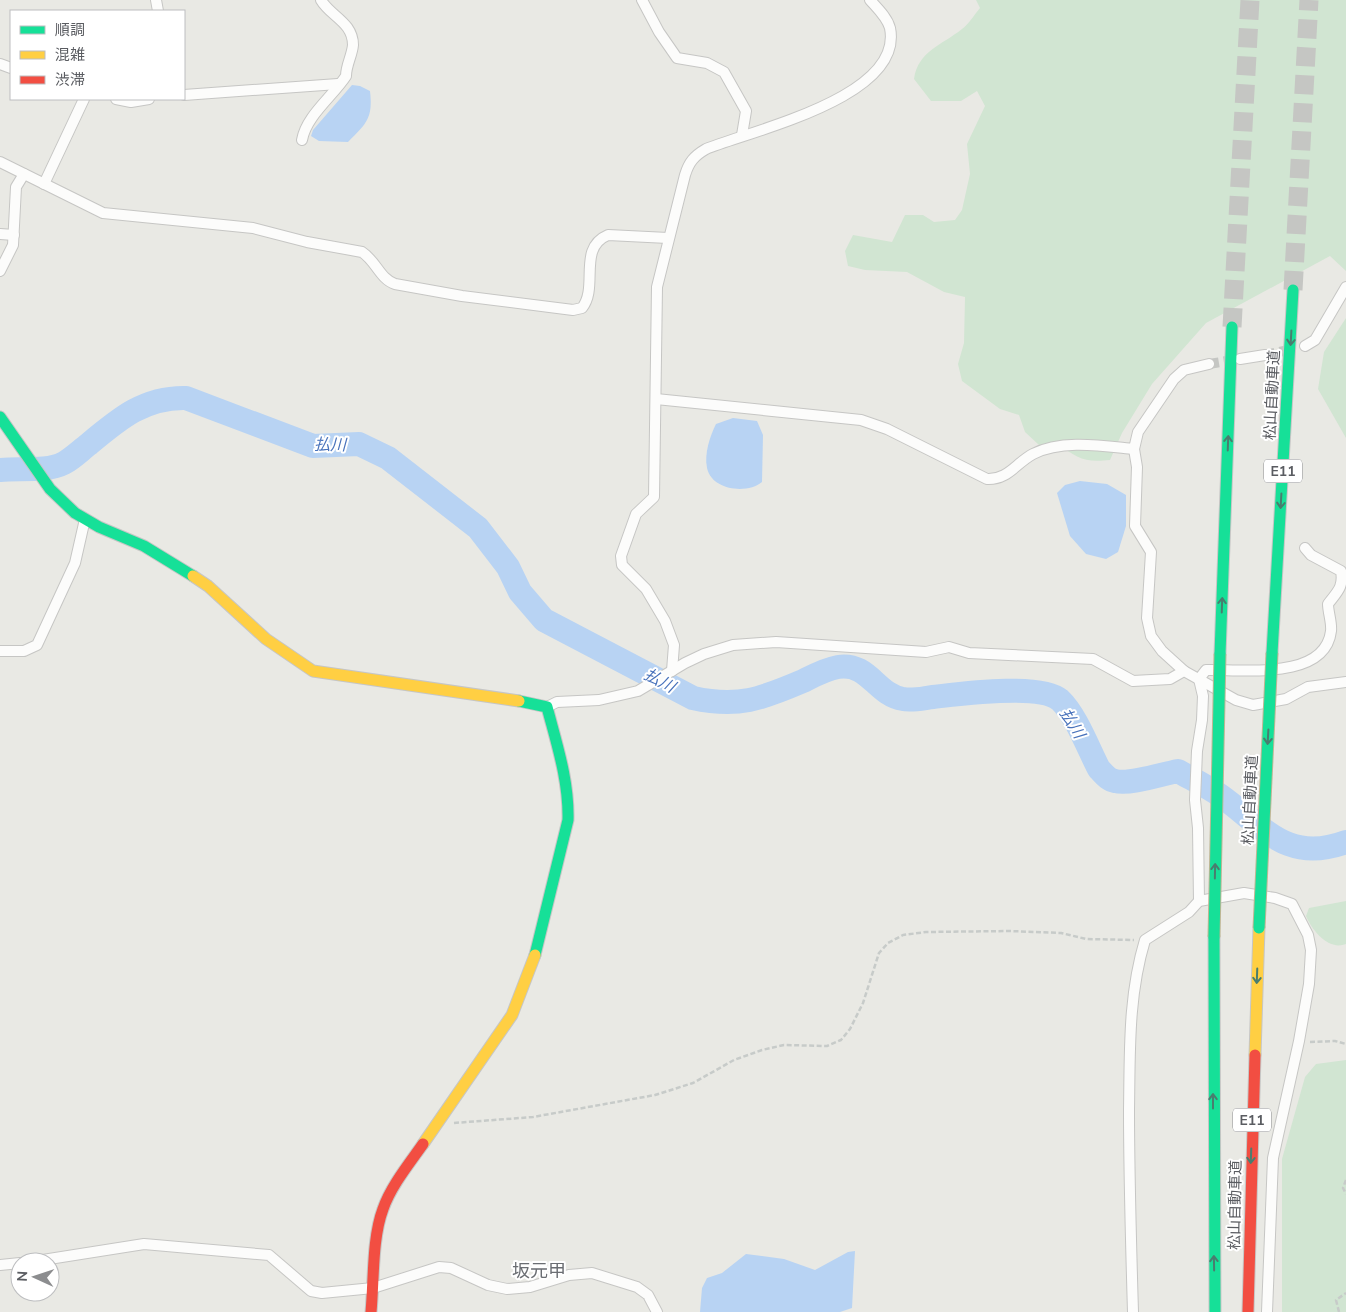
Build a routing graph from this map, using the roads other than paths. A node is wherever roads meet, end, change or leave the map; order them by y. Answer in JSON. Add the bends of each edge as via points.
{"nodes":[{"id":1,"x":321,"y":0,"type":"edge"},
{"id":2,"x":642,"y":0,"type":"edge"},
{"id":3,"x":870,"y":0,"type":"edge"},
{"id":4,"x":338,"y":84,"type":"junction"},
{"id":5,"x":185,"y":95,"type":"edge"},
{"id":6,"x":84,"y":100,"type":"edge"},
{"id":7,"x":121,"y":100,"type":"edge"},
{"id":8,"x":142,"y":100,"type":"edge"},
{"id":9,"x":742,"y":135,"type":"junction"},
{"id":10,"x":302,"y":140,"type":"dead end"},
{"id":11,"x":0,"y":162,"type":"edge"},
{"id":12,"x":24,"y":174,"type":"junction"},
{"id":13,"x":44,"y":184,"type":"junction"},
{"id":14,"x":0,"y":234,"type":"edge"},
{"id":15,"x":14,"y":234,"type":"junction"},
{"id":16,"x":668,"y":238,"type":"junction"},
{"id":17,"x":0,"y":271,"type":"edge"},
{"id":18,"x":1346,"y":286,"type":"edge"},
{"id":19,"x":1294,"y":290,"type":"tunnel mouth"},
{"id":20,"x":1232,"y":326,"type":"tunnel mouth"},
{"id":21,"x":1305,"y":346,"type":"tunnel mouth"},
{"id":22,"x":1264,"y":355,"type":"tunnel mouth"},
{"id":23,"x":1240,"y":359,"type":"tunnel mouth"},
{"id":24,"x":1209,"y":364,"type":"tunnel mouth"},
{"id":25,"x":656,"y":398,"type":"junction"},
{"id":26,"x":0,"y":417,"type":"edge"},
{"id":27,"x":1134,"y":449,"type":"junction"},
{"id":28,"x":85,"y":519,"type":"junction"},
{"id":29,"x":1305,"y":548,"type":"dead end"},
{"id":30,"x":0,"y":651,"type":"edge"},
{"id":31,"x":672,"y":671,"type":"junction"},
{"id":32,"x":1184,"y":671,"type":"junction"},
{"id":33,"x":1199,"y":679,"type":"junction"},
{"id":34,"x":1346,"y":682,"type":"edge"},
{"id":35,"x":547,"y":708,"type":"junction"},
{"id":36,"x":1199,"y":902,"type":"junction"},
{"id":37,"x":60,"y":1258,"type":"edge"},
{"id":38,"x":373,"y":1288,"type":"junction"},
{"id":39,"x":371,"y":1312,"type":"edge"},
{"id":40,"x":657,"y":1312,"type":"edge"},
{"id":41,"x":1133,"y":1312,"type":"edge"},
{"id":42,"x":1215,"y":1312,"type":"edge"},
{"id":43,"x":1248,"y":1312,"type":"edge"},
{"id":44,"x":1267,"y":1312,"type":"edge"}],
"edges":[{"from":1,"to":4,"type":"street","via":[[327,10],[344,22],[353,41],[346,76]]},
{"from":2,"to":9,"type":"street","via":[[676,58],[717,67],[730,80],[746,111]]},
{"from":3,"to":9,"type":"street","via":[[890,26],[888,50],[875,72],[862,85],[823,108]]},
{"from":4,"to":5,"type":"street"},
{"from":4,"to":10,"type":"street","via":[[304,131]]},
{"from":6,"to":13,"type":"street"},
{"from":7,"to":8,"type":"street"},
{"from":9,"to":16,"type":"street","via":[[695,155],[688,165]]},
{"from":11,"to":12,"type":"street"},
{"from":12,"to":13,"type":"street"},
{"from":12,"to":15,"type":"street","via":[[16,187]]},
{"from":13,"to":16,"type":"street","via":[[103,212],[252,228],[362,252],[389,282],[395,284],[573,310],[579,310],[587,299],[592,249],[601,238],[608,235]]},
{"from":14,"to":15,"type":"street"},
{"from":15,"to":17,"type":"street","via":[[13,245]]},
{"from":16,"to":25,"type":"street","via":[[657,287]]},
{"from":18,"to":21,"type":"street","via":[[1315,340]]},
{"from":19,"to":43,"type":"main road","name":"松山自動車道","number":"E11","one_way":true,"bridge":true,"via":[[1259,928]]},
{"from":42,"to":20,"type":"main road","name":"松山自動車道","number":"E11","one_way":true,"bridge":true,"via":[[1214,937]]},
{"from":22,"to":23,"type":"street"},
{"from":24,"to":27,"type":"street","via":[[1184,370],[1174,379],[1138,432]]},
{"from":25,"to":27,"type":"street","via":[[862,420],[987,479],[1003,476],[1034,454],[1056,448]]},
{"from":25,"to":31,"type":"street","via":[[654,497],[636,514],[621,556],[622,565],[646,589],[665,621],[674,645]]},
{"from":26,"to":28,"type":"main road","via":[[54,493]]},
{"from":27,"to":32,"type":"street","via":[[1137,467],[1135,526],[1151,552],[1147,618],[1151,636]]},
{"from":28,"to":30,"type":"street","via":[[75,563],[37,645],[24,650]]},
{"from":28,"to":35,"type":"main road","via":[[144,546],[208,586],[266,639],[313,671],[534,703]]},
{"from":29,"to":33,"type":"street","via":[[1311,556],[1341,571],[1343,581],[1341,589],[1328,604],[1331,630],[1323,650],[1306,664],[1290,668],[1206,670]]},
{"from":31,"to":32,"type":"street","via":[[704,654],[733,645],[776,642],[926,652],[948,647],[970,653],[1092,659],[1133,680],[1170,678]]},
{"from":31,"to":35,"type":"street","via":[[638,691],[599,700],[557,702]]},
{"from":32,"to":33,"type":"street"},
{"from":33,"to":34,"type":"street","via":[[1236,700],[1254,705],[1286,699],[1308,687]]},
{"from":33,"to":36,"type":"street","via":[[1203,696],[1196,751],[1195,800]]},
{"from":35,"to":38,"type":"main road","via":[[568,786],[568,820],[522,994],[512,1015],[400,1177],[383,1208],[378,1226]]},
{"from":36,"to":41,"type":"street","via":[[1145,940],[1132,997],[1129,1155]]},
{"from":36,"to":44,"type":"street","via":[[1244,893],[1292,904],[1308,935],[1311,950],[1299,1041],[1273,1158]]},
{"from":37,"to":38,"type":"street","via":[[156,1244],[269,1255],[311,1291],[322,1294]]},
{"from":38,"to":39,"type":"main road"},
{"from":38,"to":40,"type":"street","via":[[439,1266],[508,1290],[569,1275],[592,1273],[637,1287],[648,1295]]}]}
